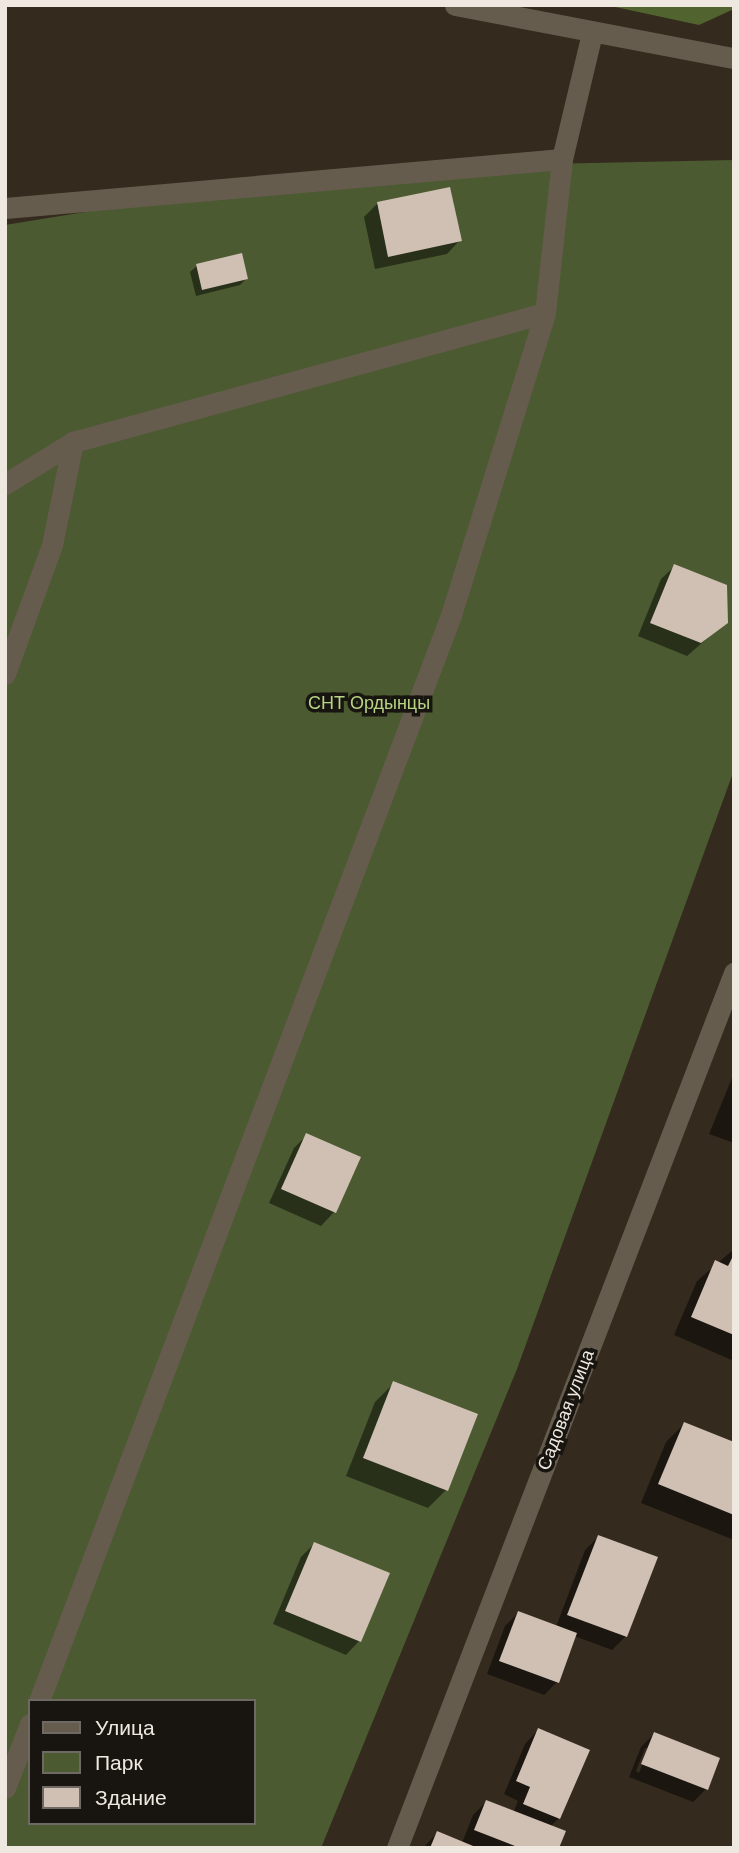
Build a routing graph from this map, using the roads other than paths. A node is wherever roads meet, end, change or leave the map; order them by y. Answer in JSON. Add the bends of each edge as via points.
{"nodes":[{"id":1,"x":455,"y":5,"type":"edge"},
{"id":2,"x":592,"y":33,"type":"junction"},
{"id":3,"x":734,"y":58,"type":"edge"},
{"id":4,"x":562,"y":159,"type":"junction"},
{"id":5,"x":5,"y":208,"type":"edge"},
{"id":6,"x":545,"y":313,"type":"junction"},
{"id":7,"x":73,"y":442,"type":"junction"},
{"id":8,"x":5,"y":484,"type":"edge"},
{"id":9,"x":5,"y":674,"type":"edge"},
{"id":10,"x":734,"y":973,"type":"edge"},
{"id":11,"x":39,"y":1699,"type":"edge"},
{"id":12,"x":28,"y":1729,"type":"edge"},
{"id":13,"x":5,"y":1788,"type":"edge"},
{"id":14,"x":397,"y":1848,"type":"edge"}],
"edges":[{"from":1,"to":2,"type":"street"},
{"from":2,"to":3,"type":"street"},
{"from":2,"to":4,"type":"street"},
{"from":4,"to":5,"type":"street"},
{"from":4,"to":6,"type":"street"},
{"from":6,"to":7,"type":"street"},
{"from":6,"to":11,"type":"street","via":[[451,615]]},
{"from":7,"to":8,"type":"street"},
{"from":7,"to":9,"type":"street","via":[[52,545]]},
{"from":10,"to":14,"type":"street","name":"Садовая улица"},
{"from":12,"to":13,"type":"street"}]}
